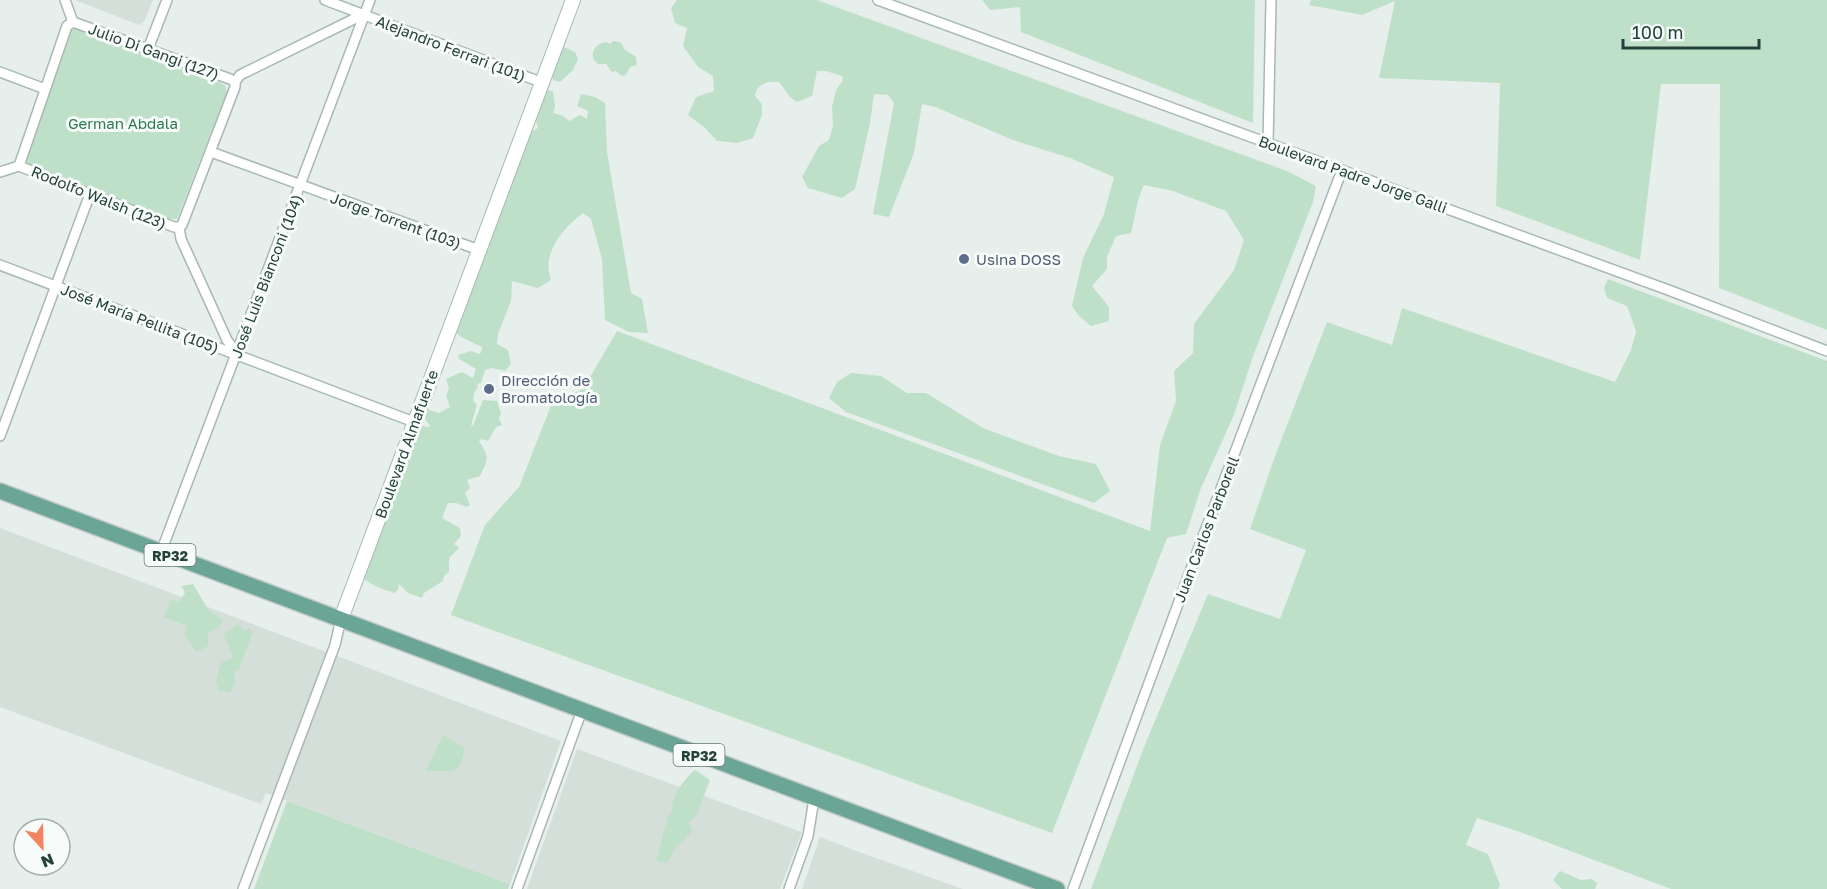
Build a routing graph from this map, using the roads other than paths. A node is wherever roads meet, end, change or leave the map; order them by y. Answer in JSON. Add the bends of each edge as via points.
{"nodes":[{"id":1,"x":65,"y":0,"type":"edge"},
{"id":2,"x":167,"y":0,"type":"edge"},
{"id":3,"x":326,"y":0,"type":"edge"},
{"id":4,"x":370,"y":0,"type":"edge"},
{"id":5,"x":573,"y":0,"type":"edge"},
{"id":6,"x":878,"y":0,"type":"edge"},
{"id":7,"x":1271,"y":0,"type":"edge"},
{"id":8,"x":364,"y":14,"type":"junction"},
{"id":9,"x":73,"y":22,"type":"junction"},
{"id":10,"x":148,"y":49,"type":"junction"},
{"id":11,"x":0,"y":72,"type":"edge"},
{"id":12,"x":235,"y":82,"type":"junction"},
{"id":13,"x":543,"y":83,"type":"junction"},
{"id":14,"x":45,"y":89,"type":"junction"},
{"id":15,"x":1268,"y":143,"type":"junction"},
{"id":16,"x":211,"y":152,"type":"junction"},
{"id":17,"x":19,"y":166,"type":"junction"},
{"id":18,"x":1342,"y":170,"type":"junction"},
{"id":19,"x":0,"y":172,"type":"edge"},
{"id":20,"x":300,"y":185,"type":"junction"},
{"id":21,"x":90,"y":194,"type":"junction"},
{"id":22,"x":179,"y":227,"type":"junction"},
{"id":23,"x":479,"y":250,"type":"junction"},
{"id":24,"x":0,"y":265,"type":"edge"},
{"id":25,"x":56,"y":286,"type":"junction"},
{"id":26,"x":1827,"y":351,"type":"edge"},
{"id":27,"x":237,"y":354,"type":"junction"},
{"id":28,"x":414,"y":422,"type":"junction"},
{"id":29,"x":0,"y":436,"type":"edge"},
{"id":30,"x":0,"y":491,"type":"edge"},
{"id":31,"x":161,"y":552,"type":"junction"},
{"id":32,"x":341,"y":619,"type":"junction"},
{"id":33,"x":582,"y":710,"type":"junction"},
{"id":34,"x":814,"y":799,"type":"junction"},
{"id":35,"x":243,"y":889,"type":"edge"},
{"id":36,"x":518,"y":889,"type":"edge"},
{"id":37,"x":789,"y":889,"type":"edge"},
{"id":38,"x":1057,"y":889,"type":"edge"},
{"id":39,"x":1073,"y":889,"type":"edge"}],
"edges":[{"from":1,"to":9,"type":"street"},
{"from":2,"to":10,"type":"street"},
{"from":3,"to":8,"type":"street","name":"Alejandro Ferrari (101)"},
{"from":4,"to":8,"type":"street","name":"José Luis Bianconi (104)"},
{"from":5,"to":13,"type":"main road","name":"Boulevard Almafuerte"},
{"from":6,"to":15,"type":"street","name":"Boulevard Padre Jorge Galli"},
{"from":7,"to":15,"type":"street"},
{"from":8,"to":12,"type":"street","via":[[240,75]]},
{"from":8,"to":13,"type":"street","name":"Alejandro Ferrari (101)"},
{"from":8,"to":20,"type":"street","name":"José Luis Bianconi (104)"},
{"from":9,"to":10,"type":"street","name":"Julio Di Gangi (127)"},
{"from":9,"to":14,"type":"street","via":[[67,26]]},
{"from":10,"to":12,"type":"street","name":"Julio Di Gangi (127)"},
{"from":11,"to":14,"type":"street"},
{"from":12,"to":16,"type":"street"},
{"from":13,"to":23,"type":"main road","name":"Boulevard Almafuerte"},
{"from":14,"to":17,"type":"street"},
{"from":15,"to":18,"type":"street","name":"Boulevard Padre Jorge Galli"},
{"from":16,"to":20,"type":"street","name":"Jorge Torrent (103)"},
{"from":16,"to":22,"type":"street"},
{"from":17,"to":19,"type":"street"},
{"from":17,"to":21,"type":"street","name":"Rodolfo Walsh (123)"},
{"from":18,"to":26,"type":"street","name":"Boulevard Padre Jorge Galli"},
{"from":18,"to":39,"type":"street","name":"Juan Carlos Parborell"},
{"from":20,"to":23,"type":"street","name":"Jorge Torrent (103)"},
{"from":20,"to":27,"type":"street","name":"José Luis Bianconi (104)"},
{"from":21,"to":22,"type":"street","name":"Rodolfo Walsh (123)"},
{"from":21,"to":25,"type":"street"},
{"from":22,"to":27,"type":"street","via":[[226,340]]},
{"from":23,"to":28,"type":"main road","name":"Boulevard Almafuerte"},
{"from":24,"to":25,"type":"street","name":"José María Pellita (105)"},
{"from":25,"to":27,"type":"street","name":"José María Pellita (105)"},
{"from":25,"to":29,"type":"street"},
{"from":27,"to":28,"type":"street","name":"José María Pellita (105)"},
{"from":27,"to":31,"type":"street","name":"José Luis Bianconi (104)"},
{"from":28,"to":32,"type":"main road","name":"Boulevard Almafuerte"},
{"from":30,"to":31,"type":"main road","number":"RP32"},
{"from":31,"to":32,"type":"main road","number":"RP32"},
{"from":32,"to":33,"type":"main road","number":"RP32"},
{"from":32,"to":35,"type":"street","name":"Boulevard Almafuerte","via":[[335,645]]},
{"from":33,"to":34,"type":"main road","number":"RP32"},
{"from":33,"to":36,"type":"street"},
{"from":34,"to":37,"type":"street","via":[[808,836]]},
{"from":34,"to":38,"type":"main road","number":"RP32"}]}
